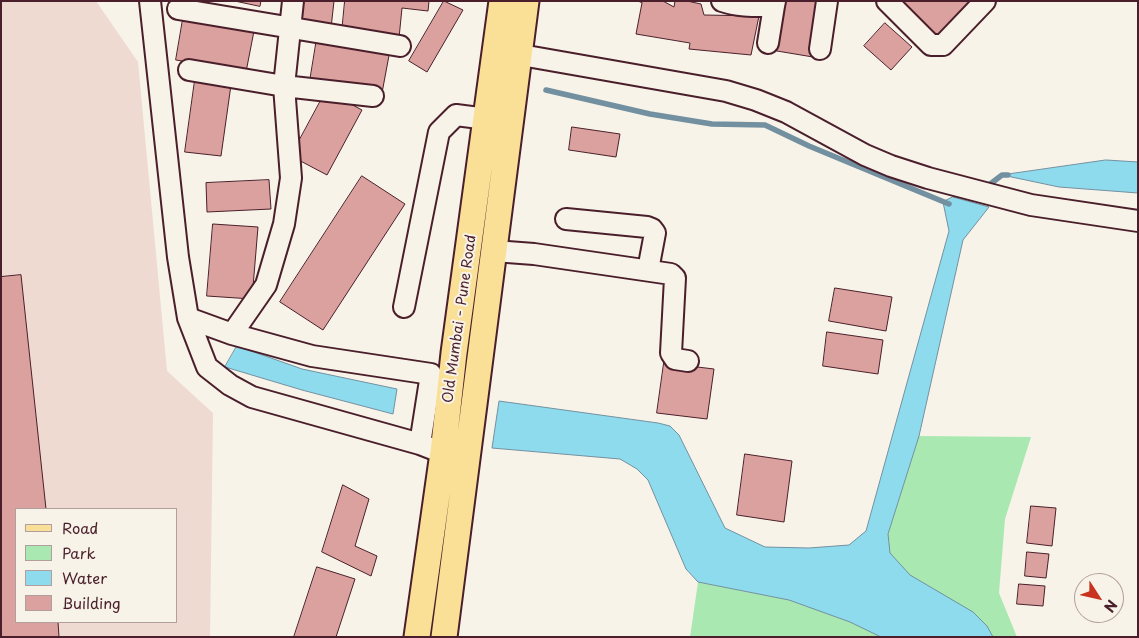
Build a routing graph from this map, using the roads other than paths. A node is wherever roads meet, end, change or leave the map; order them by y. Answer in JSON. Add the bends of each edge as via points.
{"nodes":[{"id":1,"x":150,"y":1,"type":"edge"},
{"id":2,"x":293,"y":1,"type":"edge"},
{"id":3,"x":502,"y":1,"type":"edge"},
{"id":4,"x":526,"y":1,"type":"edge"},
{"id":5,"x":722,"y":1,"type":"edge"},
{"id":6,"x":827,"y":1,"type":"edge"},
{"id":7,"x":887,"y":1,"type":"edge"},
{"id":8,"x":985,"y":1,"type":"edge"},
{"id":9,"x":774,"y":4,"type":"edge"},
{"id":10,"x":178,"y":9,"type":"dead end"},
{"id":11,"x":290,"y":27,"type":"junction"},
{"id":12,"x":768,"y":43,"type":"dead end"},
{"id":13,"x":400,"y":46,"type":"dead end"},
{"id":14,"x":820,"y":49,"type":"dead end"},
{"id":15,"x":496,"y":50,"type":"junction"},
{"id":16,"x":520,"y":54,"type":"junction"},
{"id":17,"x":189,"y":70,"type":"dead end"},
{"id":18,"x":284,"y":86,"type":"junction"},
{"id":19,"x":374,"y":96,"type":"dead end"},
{"id":20,"x":487,"y":119,"type":"junction"},
{"id":21,"x":566,"y":219,"type":"dead end"},
{"id":22,"x":1138,"y":221,"type":"edge"},
{"id":23,"x":494,"y":251,"type":"junction"},
{"id":24,"x":648,"y":270,"type":"junction"},
{"id":25,"x":404,"y":307,"type":"dead end"},
{"id":26,"x":188,"y":318,"type":"junction"},
{"id":27,"x":232,"y":334,"type":"junction"},
{"id":28,"x":454,"y":353,"type":"junction"},
{"id":29,"x":688,"y":361,"type":"dead end"},
{"id":30,"x":431,"y":374,"type":"junction"},
{"id":31,"x":420,"y":444,"type":"junction"},
{"id":32,"x":443,"y":453,"type":"junction"},
{"id":33,"x":467,"y":456,"type":"junction"},
{"id":34,"x":417,"y":637,"type":"edge"},
{"id":35,"x":444,"y":637,"type":"edge"}],
"edges":[{"from":1,"to":26,"type":"street","via":[[178,257]]},
{"from":2,"to":11,"type":"street"},
{"from":3,"to":15,"type":"main road","name":"Old Mumbai - Pune Road"},
{"from":4,"to":16,"type":"main road","name":"Old Mumbai - Pune Road"},
{"from":5,"to":9,"type":"street","via":[[732,5]]},
{"from":6,"to":14,"type":"street"},
{"from":7,"to":8,"type":"street","via":[[931,45],[943,45]]},
{"from":9,"to":12,"type":"street"},
{"from":10,"to":11,"type":"street"},
{"from":11,"to":13,"type":"street"},
{"from":11,"to":18,"type":"street"},
{"from":15,"to":16,"type":"street"},
{"from":15,"to":20,"type":"main road","name":"Old Mumbai - Pune Road"},
{"from":16,"to":22,"type":"street","via":[[726,91],[786,112],[865,155],[919,175],[1031,205]]},
{"from":16,"to":23,"type":"main road","name":"Old Mumbai - Pune Road"},
{"from":17,"to":18,"type":"street"},
{"from":18,"to":19,"type":"street"},
{"from":18,"to":27,"type":"street","via":[[291,178],[284,224],[266,286]]},
{"from":20,"to":25,"type":"street","via":[[456,115],[439,132]]},
{"from":20,"to":28,"type":"main road","name":"Old Mumbai - Pune Road"},
{"from":21,"to":24,"type":"street","via":[[652,229],[655,234]]},
{"from":23,"to":24,"type":"street"},
{"from":23,"to":33,"type":"main road","name":"Old Mumbai - Pune Road"},
{"from":24,"to":29,"type":"street","via":[[671,274],[675,278],[671,353],[675,359]]},
{"from":26,"to":27,"type":"street"},
{"from":26,"to":31,"type":"street","via":[[207,367],[252,397]]},
{"from":27,"to":30,"type":"street","via":[[312,356]]},
{"from":28,"to":30,"type":"street","via":[[445,367]]},
{"from":28,"to":32,"type":"main road","name":"Old Mumbai - Pune Road"},
{"from":30,"to":31,"type":"street"},
{"from":31,"to":32,"type":"street"},
{"from":32,"to":33,"type":"street"},
{"from":32,"to":34,"type":"main road","name":"Old Mumbai - Pune Road"},
{"from":33,"to":35,"type":"main road","name":"Old Mumbai - Pune Road"}]}
